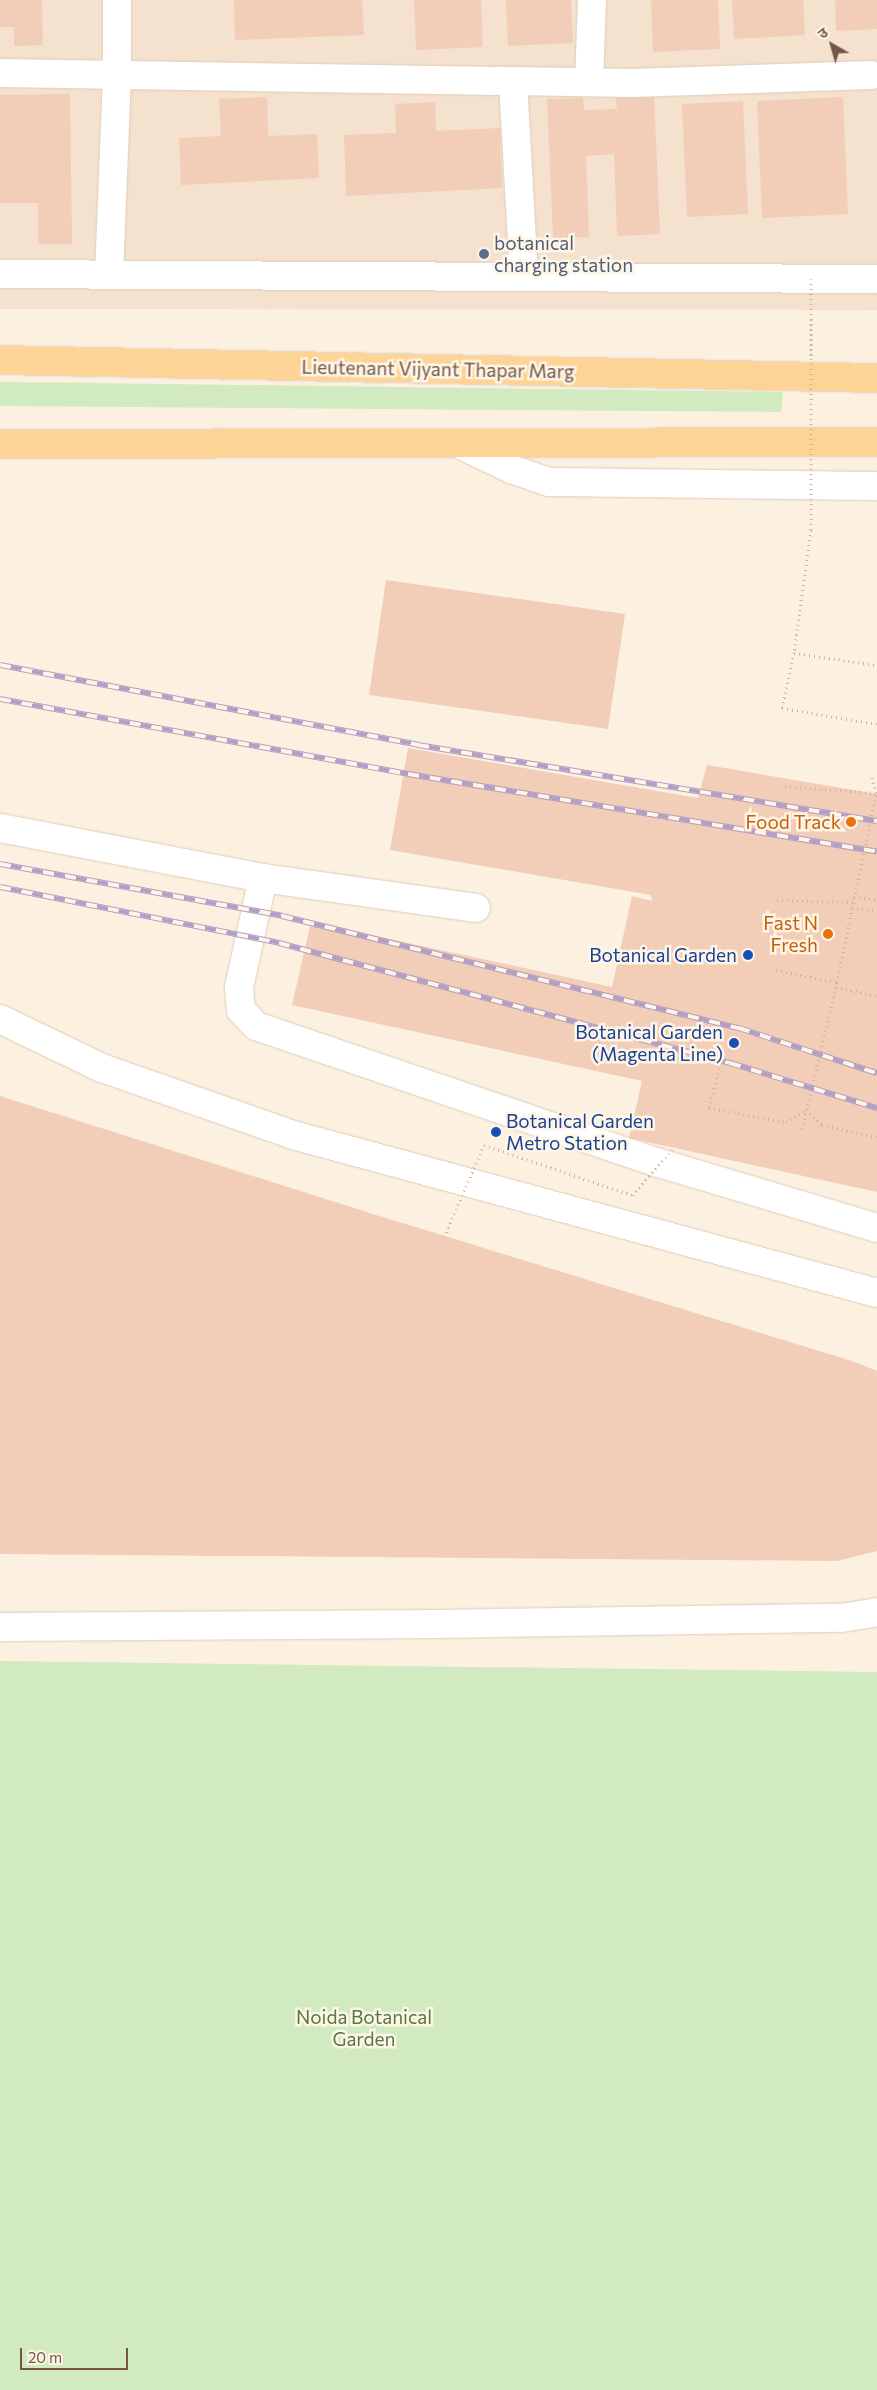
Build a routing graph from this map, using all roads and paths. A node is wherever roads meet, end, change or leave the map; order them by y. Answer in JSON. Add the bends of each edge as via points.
{"nodes":[{"id":1,"x":117,"y":0,"type":"edge"},
{"id":2,"x":592,"y":0,"type":"edge"},
{"id":3,"x":0,"y":73,"type":"edge"},
{"id":4,"x":117,"y":73,"type":"junction"},
{"id":5,"x":872,"y":75,"type":"dead end"},
{"id":6,"x":513,"y":81,"type":"junction"},
{"id":7,"x":589,"y":82,"type":"junction"},
{"id":8,"x":0,"y":274,"type":"edge"},
{"id":9,"x":109,"y":275,"type":"junction"},
{"id":10,"x":524,"y":277,"type":"junction"},
{"id":11,"x":811,"y":279,"type":"junction"},
{"id":12,"x":877,"y":279,"type":"edge"},
{"id":13,"x":0,"y":360,"type":"edge"},
{"id":14,"x":877,"y":378,"type":"edge"},
{"id":15,"x":877,"y":442,"type":"edge"},
{"id":16,"x":457,"y":443,"type":"junction"},
{"id":17,"x":1,"y":449,"type":"edge"},
{"id":18,"x":877,"y":486,"type":"edge"},
{"id":19,"x":794,"y":652,"type":"junction"},
{"id":20,"x":877,"y":665,"type":"edge"},
{"id":21,"x":877,"y":724,"type":"edge"},
{"id":22,"x":871,"y":774,"type":"dead end"},
{"id":23,"x":785,"y":786,"type":"dead end"},
{"id":24,"x":876,"y":793,"type":"edge"},
{"id":25,"x":0,"y":828,"type":"edge"},
{"id":26,"x":264,"y":878,"type":"junction"},
{"id":27,"x":854,"y":897,"type":"junction"},
{"id":28,"x":877,"y":899,"type":"edge"},
{"id":29,"x":777,"y":900,"type":"dead end"},
{"id":30,"x":854,"y":902,"type":"junction"},
{"id":31,"x":476,"y":908,"type":"dead end"},
{"id":32,"x":852,"y":908,"type":"junction"},
{"id":33,"x":877,"y":910,"type":"edge"},
{"id":34,"x":776,"y":970,"type":"dead end"},
{"id":35,"x":837,"y":982,"type":"junction"},
{"id":36,"x":836,"y":987,"type":"junction"},
{"id":37,"x":877,"y":996,"type":"edge"},
{"id":38,"x":0,"y":1019,"type":"edge"},
{"id":39,"x":718,"y":1068,"type":"dead end"},
{"id":40,"x":806,"y":1110,"type":"junction"},
{"id":41,"x":802,"y":1129,"type":"dead end"},
{"id":42,"x":877,"y":1137,"type":"edge"},
{"id":43,"x":674,"y":1148,"type":"dead end"},
{"id":44,"x":877,"y":1228,"type":"edge"},
{"id":45,"x":444,"y":1237,"type":"dead end"},
{"id":46,"x":877,"y":1294,"type":"edge"},
{"id":47,"x":877,"y":1612,"type":"edge"},
{"id":48,"x":0,"y":1627,"type":"edge"}],
"edges":[{"from":1,"to":4,"type":"street"},
{"from":2,"to":7,"type":"street"},
{"from":3,"to":4,"type":"street"},
{"from":4,"to":6,"type":"street"},
{"from":4,"to":9,"type":"street"},
{"from":5,"to":7,"type":"street"},
{"from":6,"to":7,"type":"street"},
{"from":6,"to":10,"type":"street"},
{"from":8,"to":9,"type":"street"},
{"from":9,"to":10,"type":"street"},
{"from":10,"to":11,"type":"street"},
{"from":11,"to":12,"type":"street"},
{"from":11,"to":19,"type":"path","bridge":true,"via":[[811,530]]},
{"from":13,"to":14,"type":"main road","name":"Lieutenant Vijyant Thapar Marg"},
{"from":15,"to":16,"type":"main road"},
{"from":16,"to":17,"type":"main road"},
{"from":16,"to":18,"type":"street","via":[[511,469],[550,482]]},
{"from":19,"to":20,"type":"path"},
{"from":19,"to":21,"type":"path","bridge":true,"via":[[782,708]]},
{"from":22,"to":24,"type":"path"},
{"from":23,"to":24,"type":"path"},
{"from":24,"to":27,"type":"path"},
{"from":25,"to":26,"type":"street"},
{"from":26,"to":31,"type":"street"},
{"from":26,"to":44,"type":"street","via":[[239,987],[241,1010],[256,1026],[656,1162]]},
{"from":27,"to":28,"type":"path"},
{"from":27,"to":30,"type":"path"},
{"from":29,"to":30,"type":"path"},
{"from":30,"to":32,"type":"path"},
{"from":32,"to":33,"type":"path"},
{"from":32,"to":35,"type":"path"},
{"from":34,"to":35,"type":"path"},
{"from":35,"to":36,"type":"path"},
{"from":36,"to":37,"type":"path"},
{"from":36,"to":40,"type":"path"},
{"from":38,"to":46,"type":"street","via":[[102,1068],[293,1135]]},
{"from":39,"to":40,"type":"path","via":[[709,1108],[786,1122]]},
{"from":40,"to":41,"type":"path"},
{"from":40,"to":42,"type":"path","via":[[822,1125]]},
{"from":43,"to":45,"type":"path","bridge":true,"via":[[632,1196],[484,1144]]},
{"from":47,"to":48,"type":"street","via":[[821,1619]]}]}
